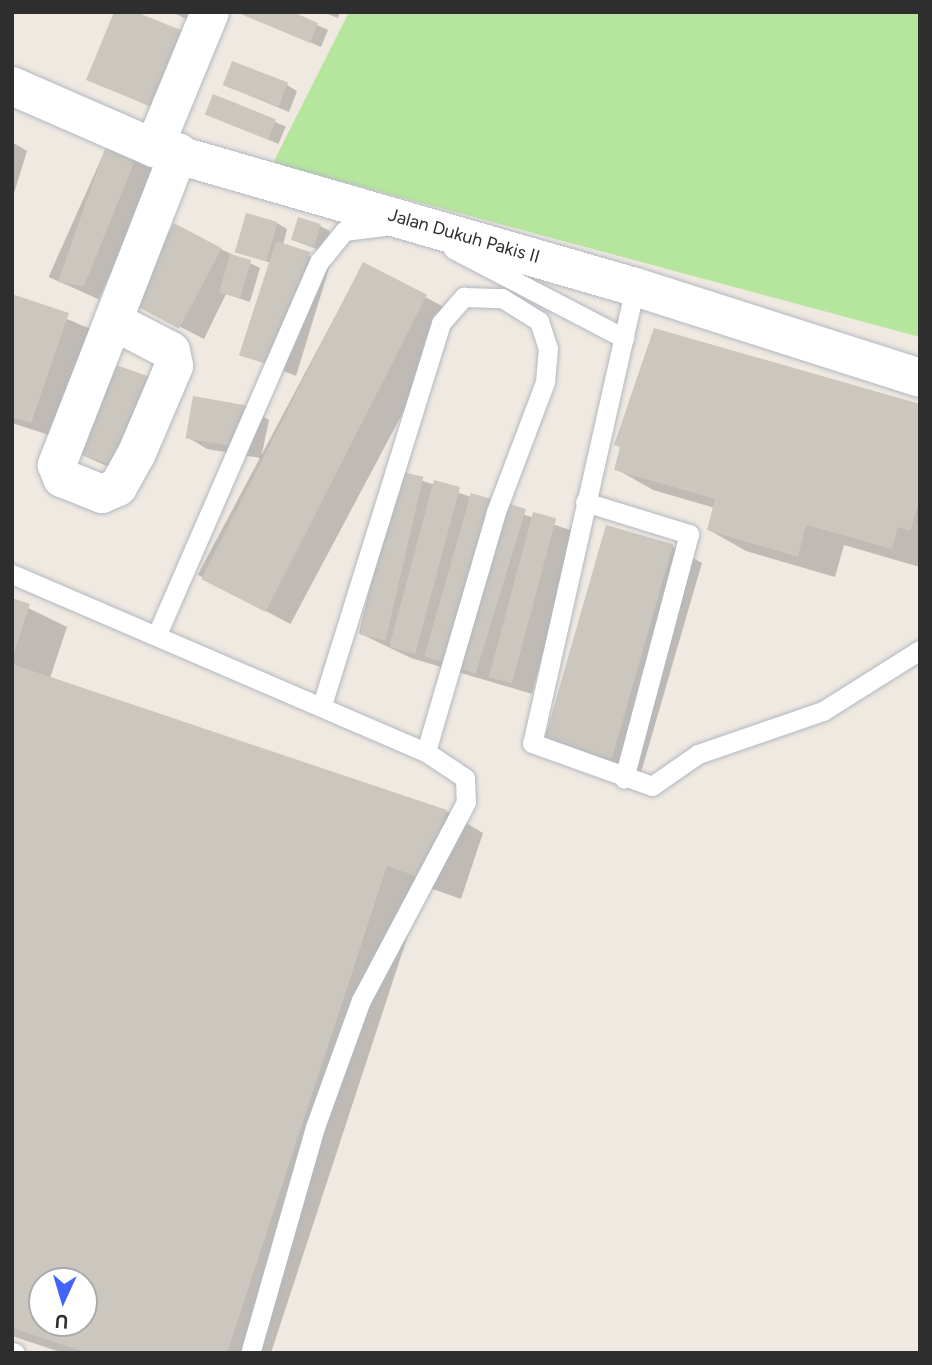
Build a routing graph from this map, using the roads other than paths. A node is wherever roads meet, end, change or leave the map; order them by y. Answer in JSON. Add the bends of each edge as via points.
{"nodes":[{"id":1,"x":210,"y":12,"type":"edge"},
{"id":2,"x":12,"y":86,"type":"edge"},
{"id":3,"x":167,"y":150,"type":"junction"},
{"id":4,"x":635,"y":287,"type":"junction"},
{"id":5,"x":113,"y":321,"type":"junction"},
{"id":6,"x":624,"y":338,"type":"junction"},
{"id":7,"x":920,"y":378,"type":"edge"},
{"id":8,"x":585,"y":502,"type":"junction"},
{"id":9,"x":12,"y":574,"type":"edge"},
{"id":10,"x":158,"y":632,"type":"junction"},
{"id":11,"x":920,"y":650,"type":"edge"},
{"id":12,"x":322,"y":705,"type":"junction"},
{"id":13,"x":426,"y":752,"type":"junction"},
{"id":14,"x":624,"y":778,"type":"junction"},
{"id":15,"x":250,"y":1353,"type":"edge"}],
"edges":[{"from":1,"to":3,"type":"street"},
{"from":2,"to":3,"type":"street","name":"Jalan Dukuh Pakis II"},
{"from":3,"to":4,"type":"street","name":"Jalan Dukuh Pakis II"},
{"from":3,"to":5,"type":"street"},
{"from":4,"to":6,"type":"lane"},
{"from":4,"to":7,"type":"street","name":"Jalan Dukuh Pakis II"},
{"from":5,"to":5,"type":"street","via":[[171,351],[174,366],[136,455],[108,493],[58,472]]},
{"from":6,"to":8,"type":"lane"},
{"from":6,"to":10,"type":"lane","via":[[449,247],[388,227],[344,231],[319,262]]},
{"from":8,"to":14,"type":"lane","via":[[530,735],[540,748]]},
{"from":8,"to":14,"type":"lane","via":[[689,534]]},
{"from":9,"to":10,"type":"lane"},
{"from":10,"to":12,"type":"lane"},
{"from":11,"to":14,"type":"lane","via":[[822,710],[698,754],[656,784]]},
{"from":12,"to":13,"type":"lane"},
{"from":12,"to":13,"type":"lane","via":[[441,323],[464,297],[502,298],[539,321],[548,348],[545,382],[496,512]]},
{"from":13,"to":15,"type":"lane","via":[[465,778],[466,803],[361,1000],[315,1127]]}]}
